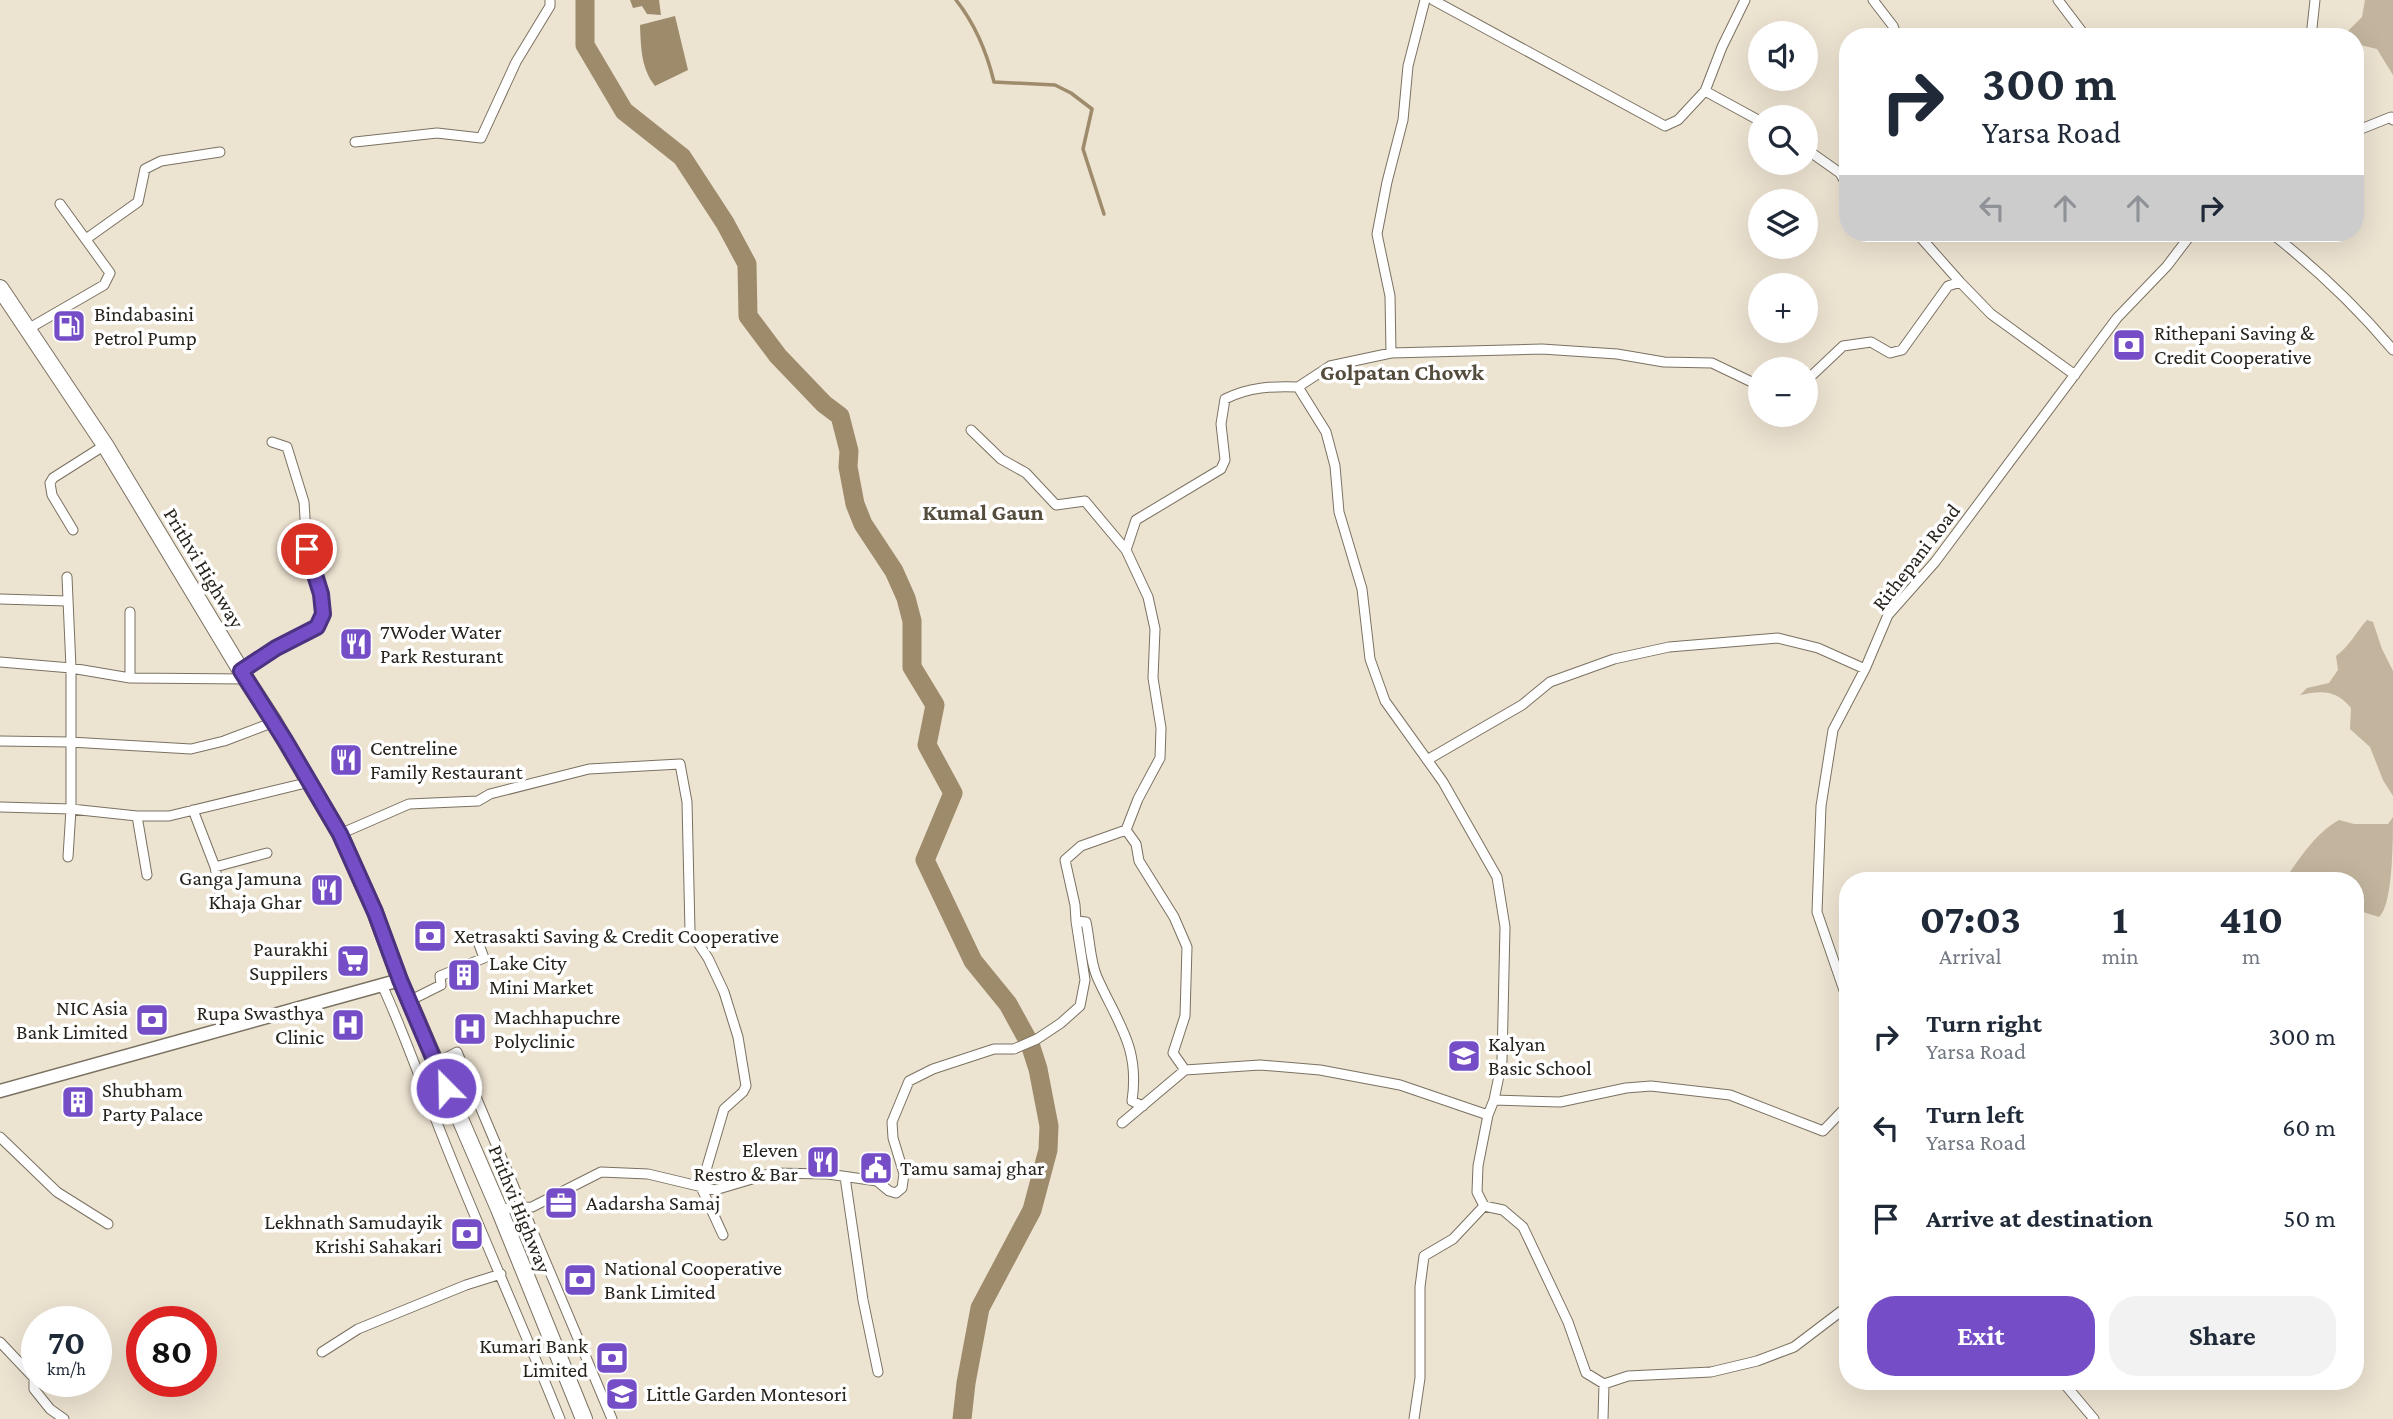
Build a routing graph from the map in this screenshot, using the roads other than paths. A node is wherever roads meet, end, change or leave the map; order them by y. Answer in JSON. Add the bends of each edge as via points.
{"nodes":[{"id":1,"x":550,"y":0,"type":"edge"},
{"id":2,"x":1424,"y":0,"type":"edge"},
{"id":3,"x":1433,"y":0,"type":"edge"},
{"id":4,"x":1745,"y":0,"type":"edge"},
{"id":5,"x":1873,"y":0,"type":"edge"},
{"id":6,"x":2058,"y":0,"type":"edge"},
{"id":7,"x":2315,"y":0,"type":"edge"},
{"id":8,"x":1894,"y":28,"type":"edge"},
{"id":9,"x":2079,"y":28,"type":"edge"},
{"id":10,"x":2312,"y":28,"type":"edge"},
{"id":11,"x":1705,"y":91,"type":"junction"},
{"id":12,"x":1748,"y":114,"type":"edge"},
{"id":13,"x":2392,"y":118,"type":"edge"},
{"id":14,"x":2364,"y":128,"type":"edge"},
{"id":15,"x":355,"y":142,"type":"dead end"},
{"id":16,"x":220,"y":152,"type":"dead end"},
{"id":17,"x":1818,"y":157,"type":"edge"},
{"id":18,"x":1839,"y":172,"type":"edge"},
{"id":19,"x":61,"y":204,"type":"dead end"},
{"id":20,"x":86,"y":239,"type":"junction"},
{"id":21,"x":1922,"y":242,"type":"edge"},
{"id":22,"x":2185,"y":242,"type":"edge"},
{"id":23,"x":2282,"y":242,"type":"edge"},
{"id":24,"x":1960,"y":282,"type":"junction"},
{"id":25,"x":0,"y":288,"type":"edge"},
{"id":26,"x":28,"y":329,"type":"junction"},
{"id":27,"x":2393,"y":350,"type":"edge"},
{"id":28,"x":1391,"y":353,"type":"junction"},
{"id":29,"x":1818,"y":370,"type":"edge"},
{"id":30,"x":2075,"y":375,"type":"junction"},
{"id":31,"x":1748,"y":380,"type":"edge"},
{"id":32,"x":1298,"y":387,"type":"junction"},
{"id":33,"x":971,"y":430,"type":"dead end"},
{"id":34,"x":272,"y":442,"type":"dead end"},
{"id":35,"x":105,"y":445,"type":"junction"},
{"id":36,"x":74,"y":530,"type":"dead end"},
{"id":37,"x":1126,"y":550,"type":"junction"},
{"id":38,"x":67,"y":577,"type":"dead end"},
{"id":39,"x":0,"y":599,"type":"edge"},
{"id":40,"x":66,"y":601,"type":"junction"},
{"id":41,"x":130,"y":612,"type":"dead end"},
{"id":42,"x":0,"y":662,"type":"edge"},
{"id":43,"x":71,"y":668,"type":"junction"},
{"id":44,"x":1865,"y":669,"type":"junction"},
{"id":45,"x":244,"y":675,"type":"junction"},
{"id":46,"x":130,"y":678,"type":"junction"},
{"id":47,"x":274,"y":722,"type":"junction"},
{"id":48,"x":0,"y":741,"type":"edge"},
{"id":49,"x":70,"y":742,"type":"junction"},
{"id":50,"x":1427,"y":760,"type":"junction"},
{"id":51,"x":310,"y":782,"type":"junction"},
{"id":52,"x":0,"y":807,"type":"edge"},
{"id":53,"x":71,"y":809,"type":"junction"},
{"id":54,"x":193,"y":810,"type":"junction"},
{"id":55,"x":136,"y":817,"type":"junction"},
{"id":56,"x":1126,"y":830,"type":"junction"},
{"id":57,"x":340,"y":834,"type":"junction"},
{"id":58,"x":267,"y":853,"type":"dead end"},
{"id":59,"x":68,"y":857,"type":"dead end"},
{"id":60,"x":215,"y":867,"type":"junction"},
{"id":61,"x":147,"y":875,"type":"dead end"},
{"id":62,"x":222,"y":905,"type":"dead end"},
{"id":63,"x":1076,"y":921,"type":"junction"},
{"id":64,"x":477,"y":939,"type":"dead end"},
{"id":65,"x":1839,"y":976,"type":"edge"},
{"id":66,"x":400,"y":980,"type":"junction"},
{"id":67,"x":382,"y":985,"type":"junction"},
{"id":68,"x":409,"y":1001,"type":"junction"},
{"id":69,"x":436,"y":1063,"type":"junction"},
{"id":70,"x":1185,"y":1070,"type":"junction"},
{"id":71,"x":0,"y":1091,"type":"edge"},
{"id":72,"x":1494,"y":1100,"type":"junction"},
{"id":73,"x":1143,"y":1106,"type":"junction"},
{"id":74,"x":1839,"y":1114,"type":"edge"},
{"id":75,"x":1488,"y":1115,"type":"junction"},
{"id":76,"x":1122,"y":1123,"type":"dead end"},
{"id":77,"x":0,"y":1137,"type":"edge"},
{"id":78,"x":845,"y":1177,"type":"junction"},
{"id":79,"x":701,"y":1187,"type":"junction"},
{"id":80,"x":1484,"y":1206,"type":"junction"},
{"id":81,"x":524,"y":1208,"type":"junction"},
{"id":82,"x":499,"y":1209,"type":"junction"},
{"id":83,"x":108,"y":1224,"type":"dead end"},
{"id":84,"x":723,"y":1235,"type":"dead end"},
{"id":85,"x":501,"y":1274,"type":"junction"},
{"id":86,"x":1839,"y":1313,"type":"edge"},
{"id":87,"x":0,"y":1342,"type":"edge"},
{"id":88,"x":322,"y":1353,"type":"dead end"},
{"id":89,"x":878,"y":1372,"type":"dead end"},
{"id":90,"x":1604,"y":1384,"type":"junction"},
{"id":91,"x":2070,"y":1390,"type":"edge"},
{"id":92,"x":64,"y":1419,"type":"edge"},
{"id":93,"x":559,"y":1419,"type":"edge"},
{"id":94,"x":584,"y":1419,"type":"edge"},
{"id":95,"x":612,"y":1419,"type":"edge"},
{"id":96,"x":1414,"y":1419,"type":"edge"},
{"id":97,"x":1603,"y":1419,"type":"edge"},
{"id":98,"x":2095,"y":1419,"type":"edge"}],
"edges":[{"from":1,"to":15,"type":"street","via":[[481,138],[437,133]]},
{"from":2,"to":28,"type":"street","via":[[1377,234],[1390,296]]},
{"from":3,"to":11,"type":"street","via":[[1665,126],[1678,120]]},
{"from":4,"to":11,"type":"street"},
{"from":5,"to":8,"type":"street"},
{"from":6,"to":9,"type":"street"},
{"from":7,"to":10,"type":"street"},
{"from":11,"to":12,"type":"street"},
{"from":13,"to":14,"type":"street"},
{"from":16,"to":20,"type":"street","via":[[160,161],[145,169],[138,202]]},
{"from":17,"to":18,"type":"street"},
{"from":19,"to":20,"type":"street"},
{"from":20,"to":26,"type":"street","via":[[110,273],[104,285]]},
{"from":21,"to":24,"type":"street"},
{"from":22,"to":30,"type":"street","name":"Rithepani Road","via":[[2117,318]]},
{"from":23,"to":27,"type":"street","via":[[2322,273]]},
{"from":24,"to":29,"type":"street","via":[[1948,286],[1902,350],[1890,352],[1871,342],[1843,346]]},
{"from":24,"to":30,"type":"street","via":[[1991,314]]},
{"from":25,"to":26,"type":"highway","name":"Prithvi Highway"},
{"from":26,"to":35,"type":"highway","name":"Prithvi Highway"},
{"from":28,"to":31,"type":"street","via":[[1542,349],[1616,354],[1664,362],[1712,362]]},
{"from":28,"to":32,"type":"street","via":[[1330,366]]},
{"from":30,"to":44,"type":"street","name":"Rithepani Road","via":[[1935,562],[1888,615]]},
{"from":32,"to":37,"type":"street","via":[[1243,390],[1225,398],[1221,469],[1136,520]]},
{"from":32,"to":50,"type":"street","via":[[1326,432],[1335,466],[1339,512],[1362,589],[1370,659],[1385,701]]},
{"from":33,"to":37,"type":"street","via":[[1001,459],[1026,473],[1056,505],[1085,501]]},
{"from":34,"to":45,"type":"street","via":[[287,447],[304,502],[307,549],[323,614],[317,627],[276,648]]},
{"from":35,"to":36,"type":"street","via":[[50,483],[52,495]]},
{"from":35,"to":45,"type":"highway","name":"Prithvi Highway"},
{"from":37,"to":56,"type":"street","via":[[1148,597],[1155,629],[1153,678],[1161,728],[1160,758]]},
{"from":38,"to":40,"type":"street"},
{"from":39,"to":40,"type":"street"},
{"from":40,"to":43,"type":"street"},
{"from":41,"to":46,"type":"street"},
{"from":42,"to":43,"type":"street"},
{"from":43,"to":46,"type":"street"},
{"from":43,"to":49,"type":"street"},
{"from":44,"to":50,"type":"street","via":[[1818,648],[1778,638],[1669,647],[1614,659],[1550,682],[1522,705]]},
{"from":44,"to":65,"type":"street","name":"Rithepani Road","via":[[1833,730],[1821,806],[1817,912]]},
{"from":45,"to":46,"type":"street"},
{"from":45,"to":47,"type":"highway","name":"Prithvi Highway"},
{"from":47,"to":49,"type":"street","via":[[191,750]]},
{"from":47,"to":51,"type":"highway","name":"Prithvi Highway"},
{"from":48,"to":49,"type":"street"},
{"from":49,"to":53,"type":"street"},
{"from":50,"to":72,"type":"street","via":[[1497,877],[1505,941],[1502,1062]]},
{"from":51,"to":54,"type":"street"},
{"from":51,"to":57,"type":"highway","name":"Prithvi Highway"},
{"from":52,"to":53,"type":"street"},
{"from":53,"to":55,"type":"street"},
{"from":53,"to":59,"type":"street"},
{"from":54,"to":55,"type":"street"},
{"from":54,"to":60,"type":"street"},
{"from":55,"to":61,"type":"street"},
{"from":56,"to":63,"type":"street","via":[[1081,846],[1065,860]]},
{"from":56,"to":70,"type":"street","via":[[1187,947],[1185,1016],[1173,1053]]},
{"from":57,"to":66,"type":"highway","name":"Prithvi Highway"},
{"from":57,"to":79,"type":"street","via":[[409,804],[478,801],[589,769],[680,764],[687,802],[690,931],[724,992],[746,1086],[724,1109]]},
{"from":58,"to":60,"type":"street"},
{"from":60,"to":62,"type":"street"},
{"from":63,"to":73,"type":"street","via":[[1086,922],[1096,974],[1131,1051],[1136,1077],[1132,1101]]},
{"from":63,"to":78,"type":"street","via":[[1085,980],[1080,1006],[1037,1039],[933,1069],[909,1082],[892,1122],[904,1174],[902,1188],[896,1193],[877,1181]]},
{"from":64,"to":68,"type":"street","via":[[484,958],[440,976],[441,985]]},
{"from":66,"to":67,"type":"main road"},
{"from":66,"to":68,"type":"highway","name":"Prithvi Highway"},
{"from":67,"to":71,"type":"main road"},
{"from":67,"to":85,"type":"street"},
{"from":68,"to":69,"type":"highway","name":"Prithvi Highway"},
{"from":69,"to":81,"type":"street","via":[[457,1052]]},
{"from":69,"to":82,"type":"highway","name":"Prithvi Highway"},
{"from":70,"to":73,"type":"street"},
{"from":70,"to":75,"type":"street","via":[[1260,1065],[1320,1070],[1400,1085]]},
{"from":72,"to":74,"type":"street","via":[[1560,1102],[1651,1086],[1730,1095],[1823,1131]]},
{"from":72,"to":75,"type":"street"},
{"from":73,"to":76,"type":"street"},
{"from":75,"to":80,"type":"street","via":[[1478,1166],[1477,1192]]},
{"from":77,"to":83,"type":"street","via":[[57,1192]]},
{"from":78,"to":79,"type":"street","via":[[772,1173],[715,1190]]},
{"from":78,"to":89,"type":"street"},
{"from":79,"to":81,"type":"street","via":[[648,1174],[601,1172]]},
{"from":79,"to":84,"type":"street"},
{"from":80,"to":90,"type":"street","via":[[1503,1210],[1523,1227],[1568,1322],[1586,1373]]},
{"from":80,"to":96,"type":"street","via":[[1453,1239],[1423,1256],[1420,1378]]},
{"from":81,"to":82,"type":"street"},
{"from":81,"to":95,"type":"street"},
{"from":82,"to":94,"type":"highway","name":"Prithvi Highway"},
{"from":85,"to":88,"type":"street","via":[[358,1329]]},
{"from":85,"to":93,"type":"street"},
{"from":86,"to":90,"type":"street","via":[[1794,1347],[1757,1362],[1711,1372],[1628,1376]]},
{"from":87,"to":92,"type":"street","via":[[34,1378],[34,1389],[50,1409]]},
{"from":90,"to":97,"type":"street"},
{"from":91,"to":98,"type":"street"}]}
